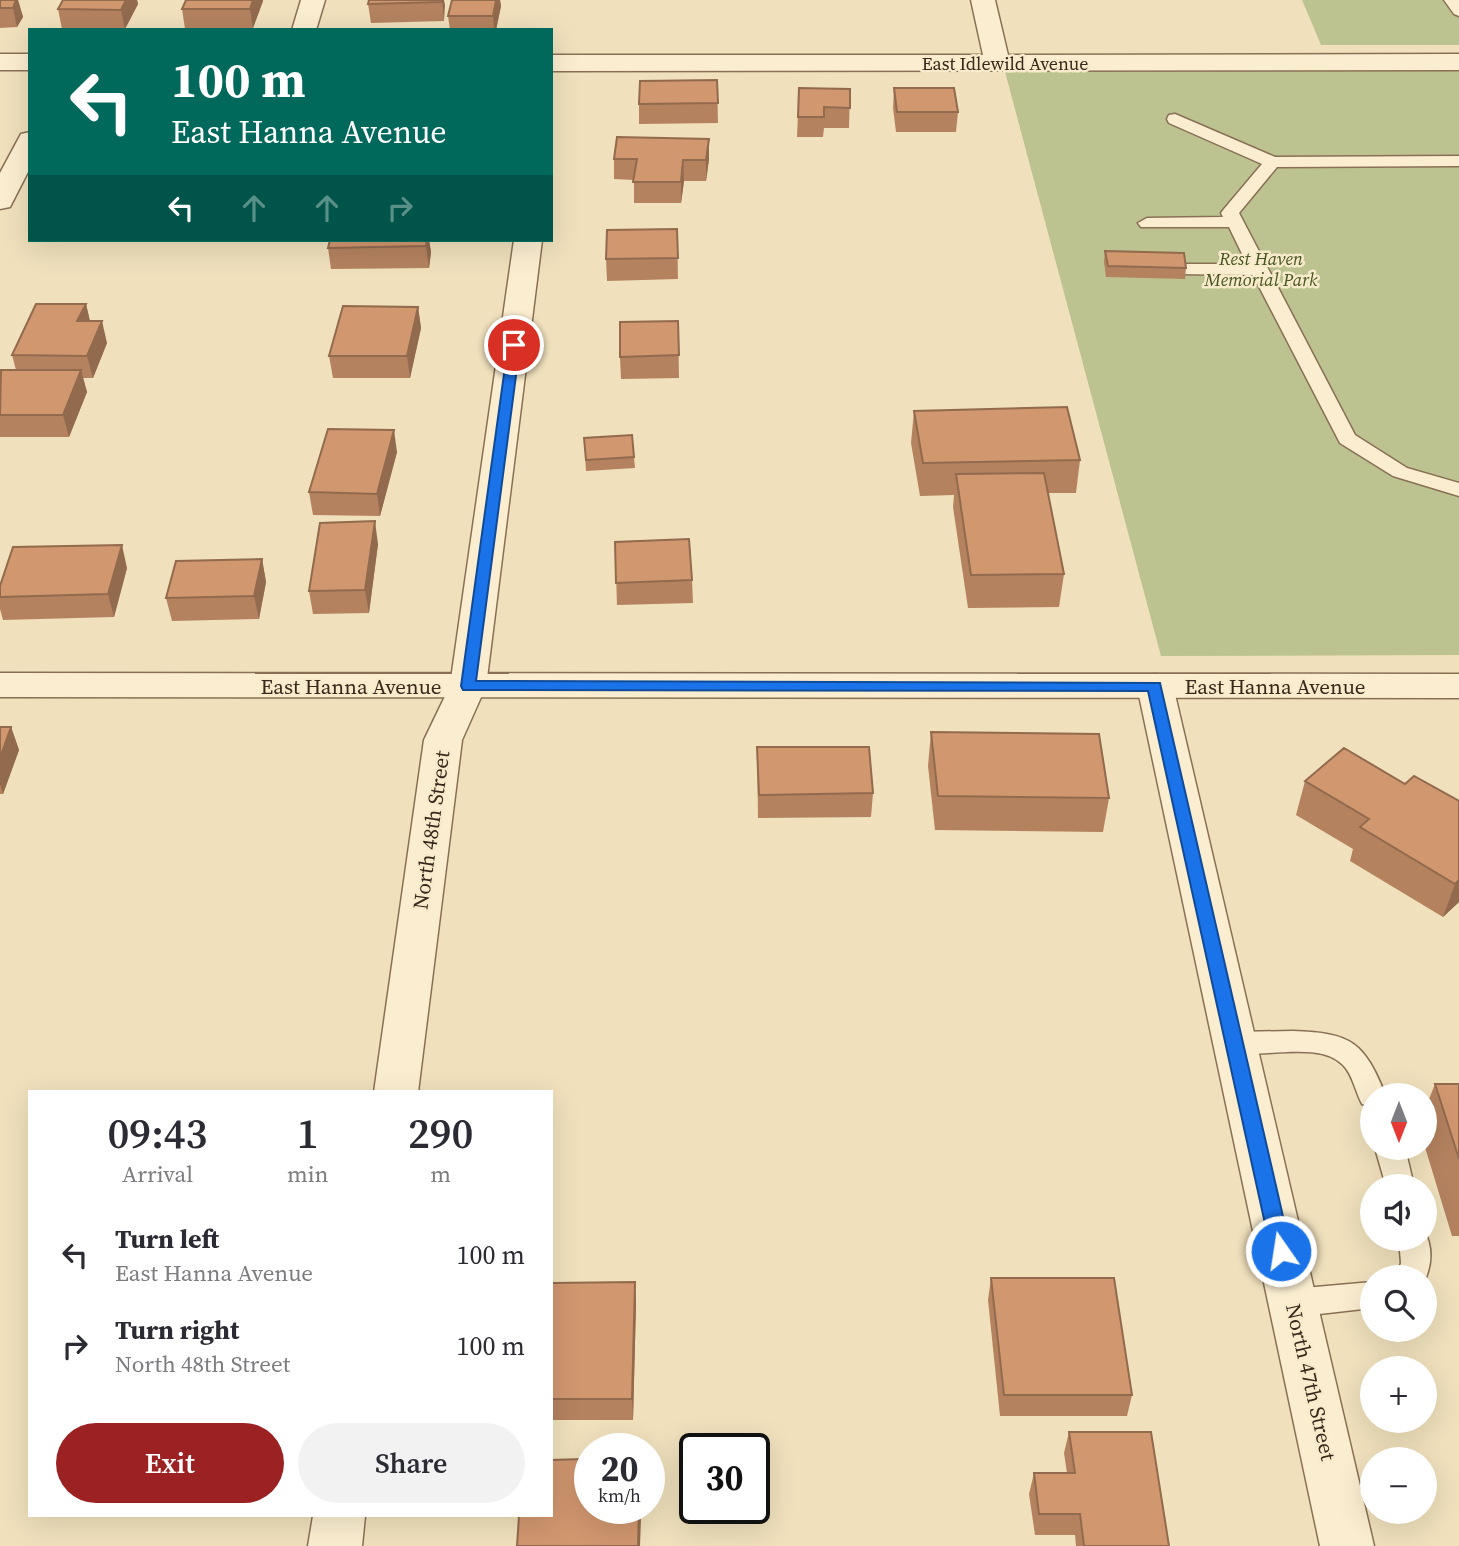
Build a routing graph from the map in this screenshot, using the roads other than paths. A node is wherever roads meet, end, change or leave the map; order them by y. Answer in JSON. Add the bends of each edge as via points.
{"nodes":[{"id":1,"x":313,"y":0,"type":"edge"},
{"id":2,"x":983,"y":0,"type":"edge"},
{"id":3,"x":1452,"y":0,"type":"edge"},
{"id":4,"x":1459,"y":10,"type":"edge"},
{"id":5,"x":305,"y":28,"type":"edge"},
{"id":6,"x":0,"y":62,"type":"edge"},
{"id":7,"x":28,"y":62,"type":"edge"},
{"id":8,"x":1459,"y":62,"type":"edge"},
{"id":9,"x":996,"y":63,"type":"junction"},
{"id":10,"x":553,"y":65,"type":"edge"},
{"id":11,"x":1175,"y":119,"type":"dead end"},
{"id":12,"x":28,"y":144,"type":"edge"},
{"id":13,"x":1459,"y":161,"type":"edge"},
{"id":14,"x":1272,"y":162,"type":"junction"},
{"id":15,"x":0,"y":201,"type":"edge"},
{"id":16,"x":1235,"y":222,"type":"junction"},
{"id":17,"x":1147,"y":223,"type":"dead end"},
{"id":18,"x":528,"y":242,"type":"edge"},
{"id":19,"x":1259,"y":269,"type":"junction"},
{"id":20,"x":1184,"y":270,"type":"edge"},
{"id":21,"x":1459,"y":489,"type":"edge"},
{"id":22,"x":0,"y":685,"type":"edge"},
{"id":23,"x":468,"y":686,"type":"junction"},
{"id":24,"x":1155,"y":686,"type":"junction"},
{"id":25,"x":1459,"y":686,"type":"edge"},
{"id":26,"x":1234,"y":1043,"type":"junction"},
{"id":27,"x":1366,"y":1083,"type":"edge"},
{"id":28,"x":396,"y":1090,"type":"edge"},
{"id":29,"x":1360,"y":1296,"type":"edge"},
{"id":30,"x":1293,"y":1303,"type":"junction"},
{"id":31,"x":339,"y":1517,"type":"edge"},
{"id":32,"x":335,"y":1546,"type":"edge"},
{"id":33,"x":1347,"y":1546,"type":"edge"}],
"edges":[{"from":1,"to":5,"type":"street"},
{"from":2,"to":9,"type":"street"},
{"from":3,"to":4,"type":"lane"},
{"from":6,"to":7,"type":"street"},
{"from":8,"to":9,"type":"street","name":"East Idlewild Avenue"},
{"from":9,"to":10,"type":"street","name":"East Idlewild Avenue"},
{"from":11,"to":14,"type":"lane"},
{"from":12,"to":15,"type":"street"},
{"from":13,"to":14,"type":"lane"},
{"from":14,"to":16,"type":"lane","via":[[1230,213]]},
{"from":16,"to":17,"type":"lane"},
{"from":16,"to":19,"type":"lane"},
{"from":18,"to":23,"type":"street","name":"North 48th Street"},
{"from":19,"to":20,"type":"lane"},
{"from":19,"to":21,"type":"lane","via":[[1347,439],[1400,472]]},
{"from":22,"to":23,"type":"street","name":"East Hanna Avenue"},
{"from":23,"to":24,"type":"street","name":"East Hanna Avenue"},
{"from":23,"to":28,"type":"street","name":"North 48th Street","via":[[443,740]]},
{"from":24,"to":25,"type":"street","name":"East Hanna Avenue"},
{"from":24,"to":26,"type":"street","name":"North 47th Street"},
{"from":26,"to":27,"type":"lane","via":[[1334,1047],[1350,1054]]},
{"from":26,"to":30,"type":"street","name":"North 47th Street"},
{"from":29,"to":30,"type":"lane"},
{"from":30,"to":33,"type":"street","name":"North 47th Street"},
{"from":31,"to":32,"type":"street"}]}
